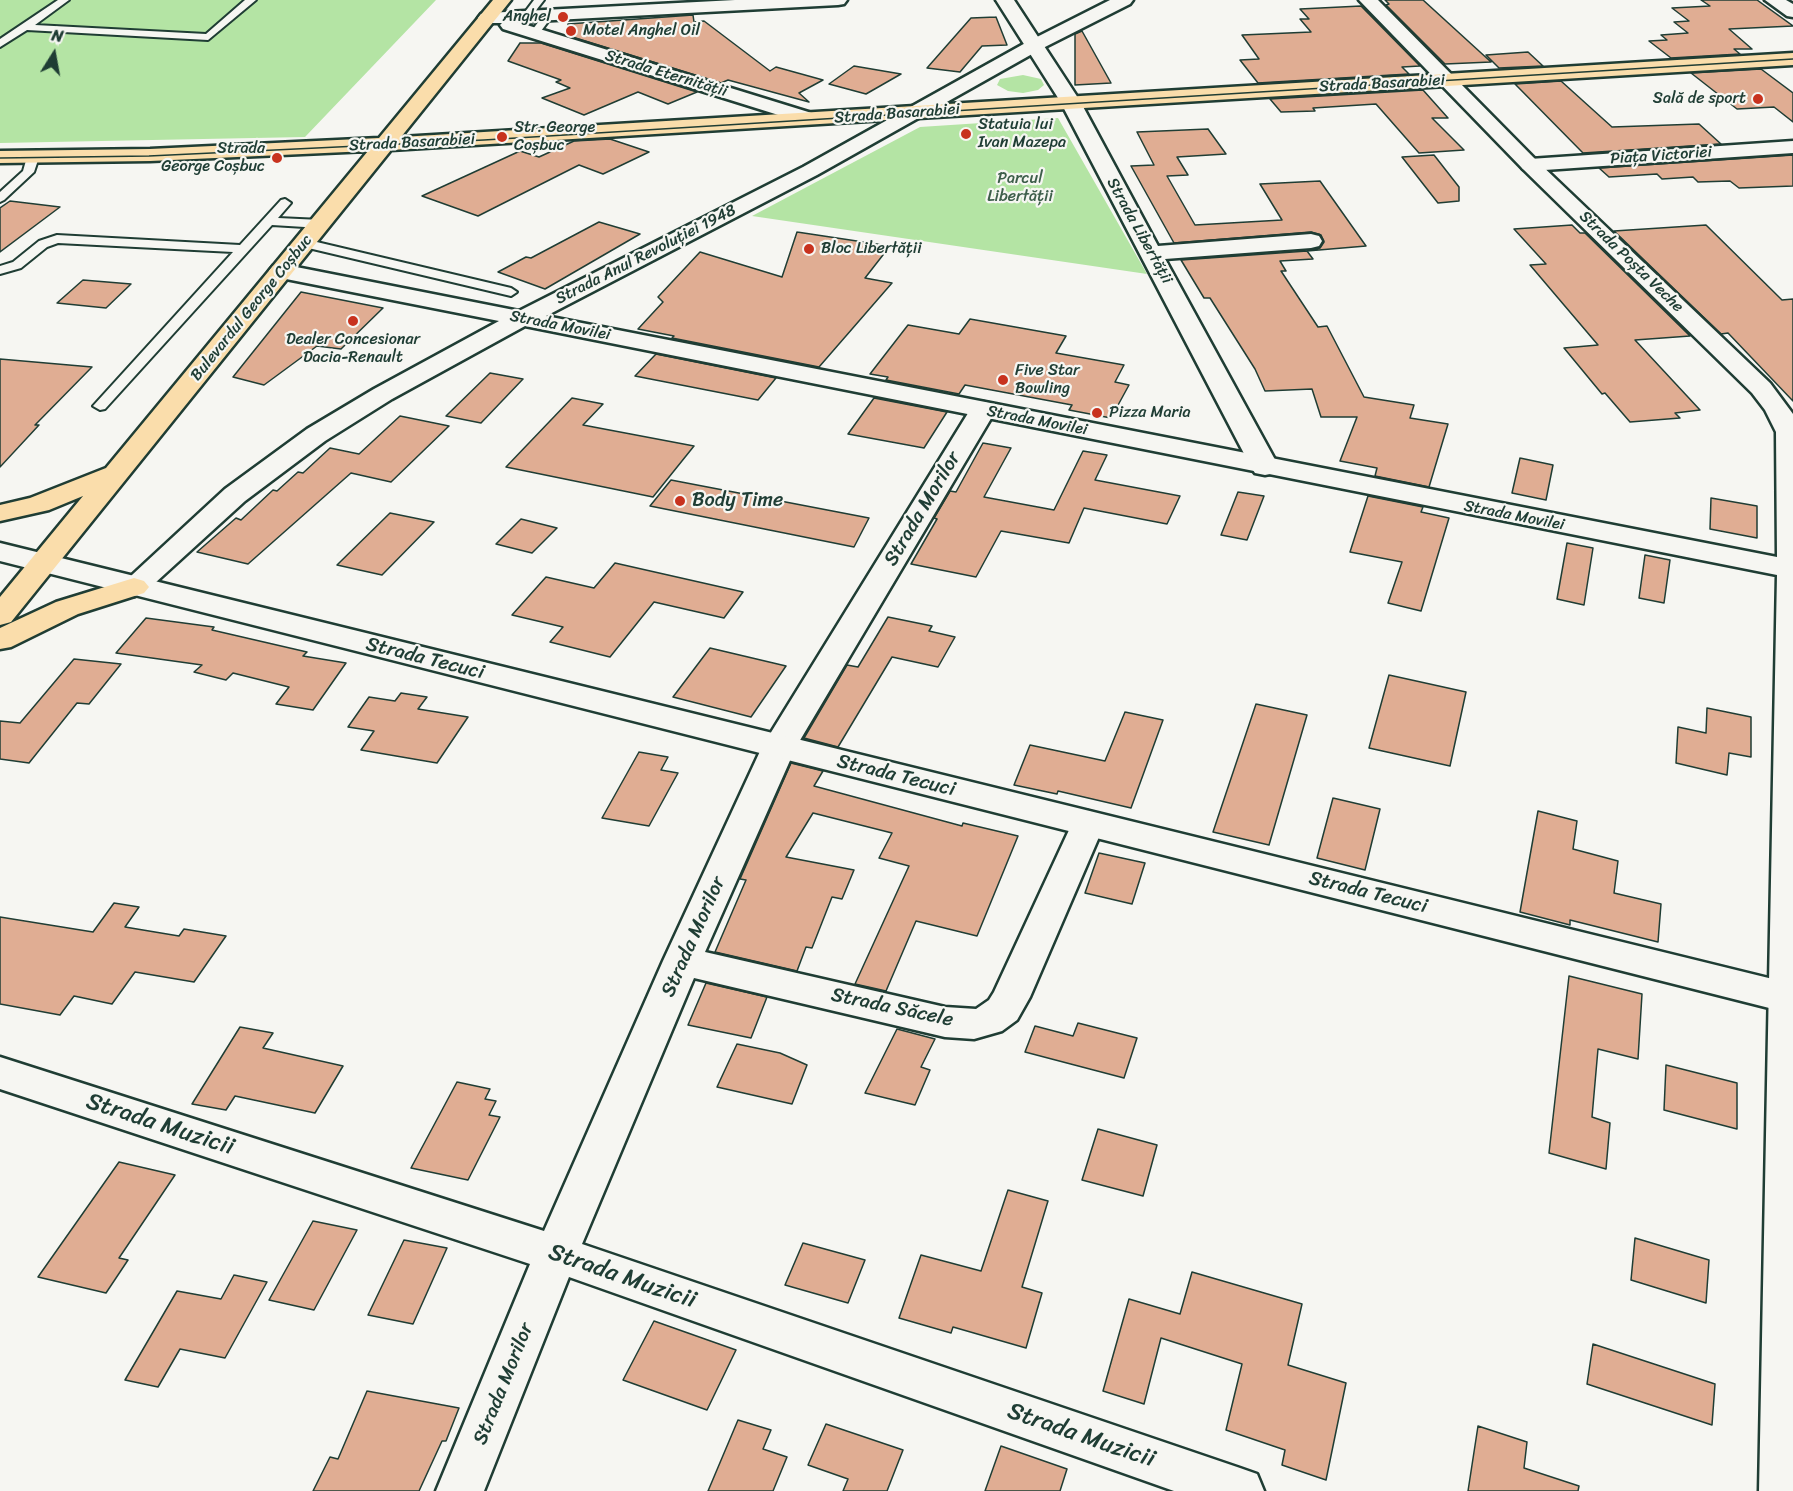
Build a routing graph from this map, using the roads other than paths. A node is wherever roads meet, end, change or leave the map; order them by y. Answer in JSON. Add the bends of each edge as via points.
{"nodes":[{"id":1,"x":64,"y":0,"type":"edge"},
{"id":2,"x":251,"y":0,"type":"edge"},
{"id":3,"x":502,"y":0,"type":"edge"},
{"id":4,"x":838,"y":0,"type":"edge"},
{"id":5,"x":1005,"y":0,"type":"edge"},
{"id":6,"x":1124,"y":0,"type":"edge"},
{"id":7,"x":1368,"y":0,"type":"edge"},
{"id":8,"x":1774,"y":0,"type":"edge"},
{"id":9,"x":544,"y":8,"type":"edge"},
{"id":10,"x":1793,"y":12,"type":"edge"},
{"id":11,"x":487,"y":18,"type":"junction"},
{"id":12,"x":531,"y":24,"type":"junction"},
{"id":13,"x":24,"y":27,"type":"junction"},
{"id":14,"x":0,"y":44,"type":"edge"},
{"id":15,"x":1035,"y":45,"type":"junction"},
{"id":16,"x":1793,"y":58,"type":"edge"},
{"id":17,"x":1446,"y":80,"type":"junction"},
{"id":18,"x":1070,"y":102,"type":"junction"},
{"id":19,"x":917,"y":112,"type":"junction"},
{"id":20,"x":411,"y":113,"type":"junction"},
{"id":21,"x":811,"y":119,"type":"junction"},
{"id":22,"x":450,"y":141,"type":"junction"},
{"id":23,"x":386,"y":144,"type":"junction"},
{"id":24,"x":315,"y":147,"type":"junction"},
{"id":25,"x":1793,"y":147,"type":"edge"},
{"id":26,"x":0,"y":157,"type":"edge"},
{"id":27,"x":33,"y":157,"type":"junction"},
{"id":28,"x":1530,"y":165,"type":"junction"},
{"id":29,"x":358,"y":179,"type":"junction"},
{"id":30,"x":0,"y":198,"type":"edge"},
{"id":31,"x":285,"y":203,"type":"dead end"},
{"id":32,"x":268,"y":221,"type":"junction"},
{"id":33,"x":321,"y":224,"type":"junction"},
{"id":34,"x":1311,"y":241,"type":"dead end"},
{"id":35,"x":304,"y":243,"type":"junction"},
{"id":36,"x":242,"y":249,"type":"junction"},
{"id":37,"x":1151,"y":253,"type":"junction"},
{"id":38,"x":0,"y":270,"type":"edge"},
{"id":39,"x":281,"y":271,"type":"junction"},
{"id":40,"x":511,"y":292,"type":"dead end"},
{"id":41,"x":523,"y":318,"type":"junction"},
{"id":42,"x":100,"y":406,"type":"dead end"},
{"id":43,"x":983,"y":410,"type":"junction"},
{"id":44,"x":1791,"y":431,"type":"edge"},
{"id":45,"x":1265,"y":466,"type":"junction"},
{"id":46,"x":117,"y":473,"type":"junction"},
{"id":47,"x":0,"y":513,"type":"edge"},
{"id":48,"x":0,"y":552,"type":"edge"},
{"id":49,"x":44,"y":564,"type":"junction"},
{"id":50,"x":1793,"y":569,"type":"edge"},
{"id":51,"x":134,"y":587,"type":"junction"},
{"id":52,"x":0,"y":616,"type":"edge"},
{"id":53,"x":0,"y":640,"type":"edge"},
{"id":54,"x":779,"y":747,"type":"junction"},
{"id":55,"x":1089,"y":823,"type":"junction"},
{"id":56,"x":682,"y":961,"type":"junction"},
{"id":57,"x":1791,"y":998,"type":"edge"},
{"id":58,"x":0,"y":1073,"type":"edge"},
{"id":59,"x":556,"y":1254,"type":"junction"},
{"id":60,"x":460,"y":1491,"type":"edge"},
{"id":61,"x":1240,"y":1491,"type":"edge"},
{"id":62,"x":1783,"y":1491,"type":"edge"}],
"edges":[{"from":1,"to":13,"type":"lane"},
{"from":2,"to":13,"type":"lane","via":[[208,37]]},
{"from":3,"to":11,"type":"main road","name":"Bulevardul George Coșbuc"},
{"from":4,"to":9,"type":"street"},
{"from":5,"to":15,"type":"street","name":"Strada Libertății"},
{"from":6,"to":15,"type":"street","name":"Strada Anul Revoluției 1948"},
{"from":7,"to":17,"type":"street","name":"Strada Poșta Veche"},
{"from":8,"to":10,"type":"street"},
{"from":9,"to":12,"type":"street"},
{"from":11,"to":12,"type":"street","name":"Strada Eternității"},
{"from":11,"to":20,"type":"main road","name":"Bulevardul George Coșbuc"},
{"from":12,"to":21,"type":"street","name":"Strada Eternității"},
{"from":13,"to":14,"type":"lane"},
{"from":15,"to":18,"type":"street","name":"Strada Libertății"},
{"from":15,"to":19,"type":"street","name":"Strada Anul Revoluției 1948"},
{"from":16,"to":17,"type":"main road","name":"Strada Basarabiei"},
{"from":17,"to":18,"type":"main road","name":"Strada Basarabiei"},
{"from":17,"to":28,"type":"street","name":"Strada Poșta Veche"},
{"from":18,"to":19,"type":"main road","name":"Strada Basarabiei"},
{"from":18,"to":37,"type":"street","name":"Strada Libertății"},
{"from":19,"to":21,"type":"main road","name":"Strada Basarabiei"},
{"from":19,"to":41,"type":"street","name":"Strada Anul Revoluției 1948"},
{"from":20,"to":22,"type":"main road","via":[[424,132]]},
{"from":20,"to":23,"type":"main road","name":"Bulevardul George Coșbuc"},
{"from":20,"to":24,"type":"main road","via":[[371,134]]},
{"from":21,"to":22,"type":"main road","name":"Strada Basarabiei"},
{"from":22,"to":23,"type":"main road","name":"Strada Basarabiei"},
{"from":23,"to":24,"type":"main road","name":"Strada Basarabiei"},
{"from":23,"to":29,"type":"main road","name":"Bulevardul George Coșbuc"},
{"from":24,"to":27,"type":"main road","name":"Strada Basarabiei"},
{"from":24,"to":29,"type":"main road","via":[[351,165]]},
{"from":25,"to":28,"type":"street","name":"Piața Victoriei"},
{"from":26,"to":27,"type":"main road","name":"Strada Basarabiei"},
{"from":27,"to":30,"type":"lane","via":[[28,172]]},
{"from":28,"to":44,"type":"street","name":"Strada Poșta Veche","via":[[1761,388]]},
{"from":29,"to":33,"type":"main road","name":"Bulevardul George Coșbuc"},
{"from":31,"to":32,"type":"lane"},
{"from":32,"to":33,"type":"lane"},
{"from":32,"to":36,"type":"lane"},
{"from":33,"to":35,"type":"main road","name":"Bulevardul George Coșbuc"},
{"from":34,"to":37,"type":"street"},
{"from":35,"to":39,"type":"main road","name":"Bulevardul George Coșbuc"},
{"from":35,"to":40,"type":"lane"},
{"from":36,"to":38,"type":"lane","via":[[57,240],[43,244],[17,265]]},
{"from":36,"to":42,"type":"lane"},
{"from":37,"to":45,"type":"street","name":"Strada Libertății"},
{"from":39,"to":41,"type":"street","name":"Strada Movilei"},
{"from":39,"to":46,"type":"main road","name":"Bulevardul George Coșbuc"},
{"from":41,"to":43,"type":"street","name":"Strada Movilei"},
{"from":41,"to":51,"type":"street","name":"Strada Anul Revoluției 1948","via":[[316,435],[234,495]]},
{"from":43,"to":45,"type":"street","name":"Strada Movilei"},
{"from":43,"to":54,"type":"street","name":"Strada Morilor"},
{"from":44,"to":50,"type":"street","name":"Strada Poșta Veche"},
{"from":45,"to":50,"type":"street","name":"Strada Movilei"},
{"from":46,"to":47,"type":"main road","via":[[39,504]]},
{"from":46,"to":49,"type":"main road","name":"Bulevardul George Coșbuc"},
{"from":48,"to":49,"type":"street","name":"Strada Tecuci"},
{"from":49,"to":51,"type":"street","name":"Strada Tecuci"},
{"from":49,"to":52,"type":"main road","name":"Bulevardul George Coșbuc"},
{"from":50,"to":57,"type":"street","name":"Strada Poșta Veche"},
{"from":51,"to":53,"type":"main road","via":[[67,608]]},
{"from":51,"to":54,"type":"street","name":"Strada Tecuci"},
{"from":54,"to":55,"type":"street","name":"Strada Tecuci"},
{"from":54,"to":56,"type":"street","name":"Strada Morilor"},
{"from":55,"to":56,"type":"street","name":"Strada Săcele","via":[[1011,997],[1003,1010],[988,1020],[974,1024],[945,1022]]},
{"from":55,"to":57,"type":"street","name":"Strada Tecuci"},
{"from":56,"to":59,"type":"street","name":"Strada Morilor"},
{"from":57,"to":62,"type":"street","name":"Strada Poșta Veche"},
{"from":58,"to":59,"type":"street","name":"Strada Muzicii"},
{"from":59,"to":60,"type":"street","name":"Strada Morilor"},
{"from":59,"to":61,"type":"street","name":"Strada Muzicii"}]}
